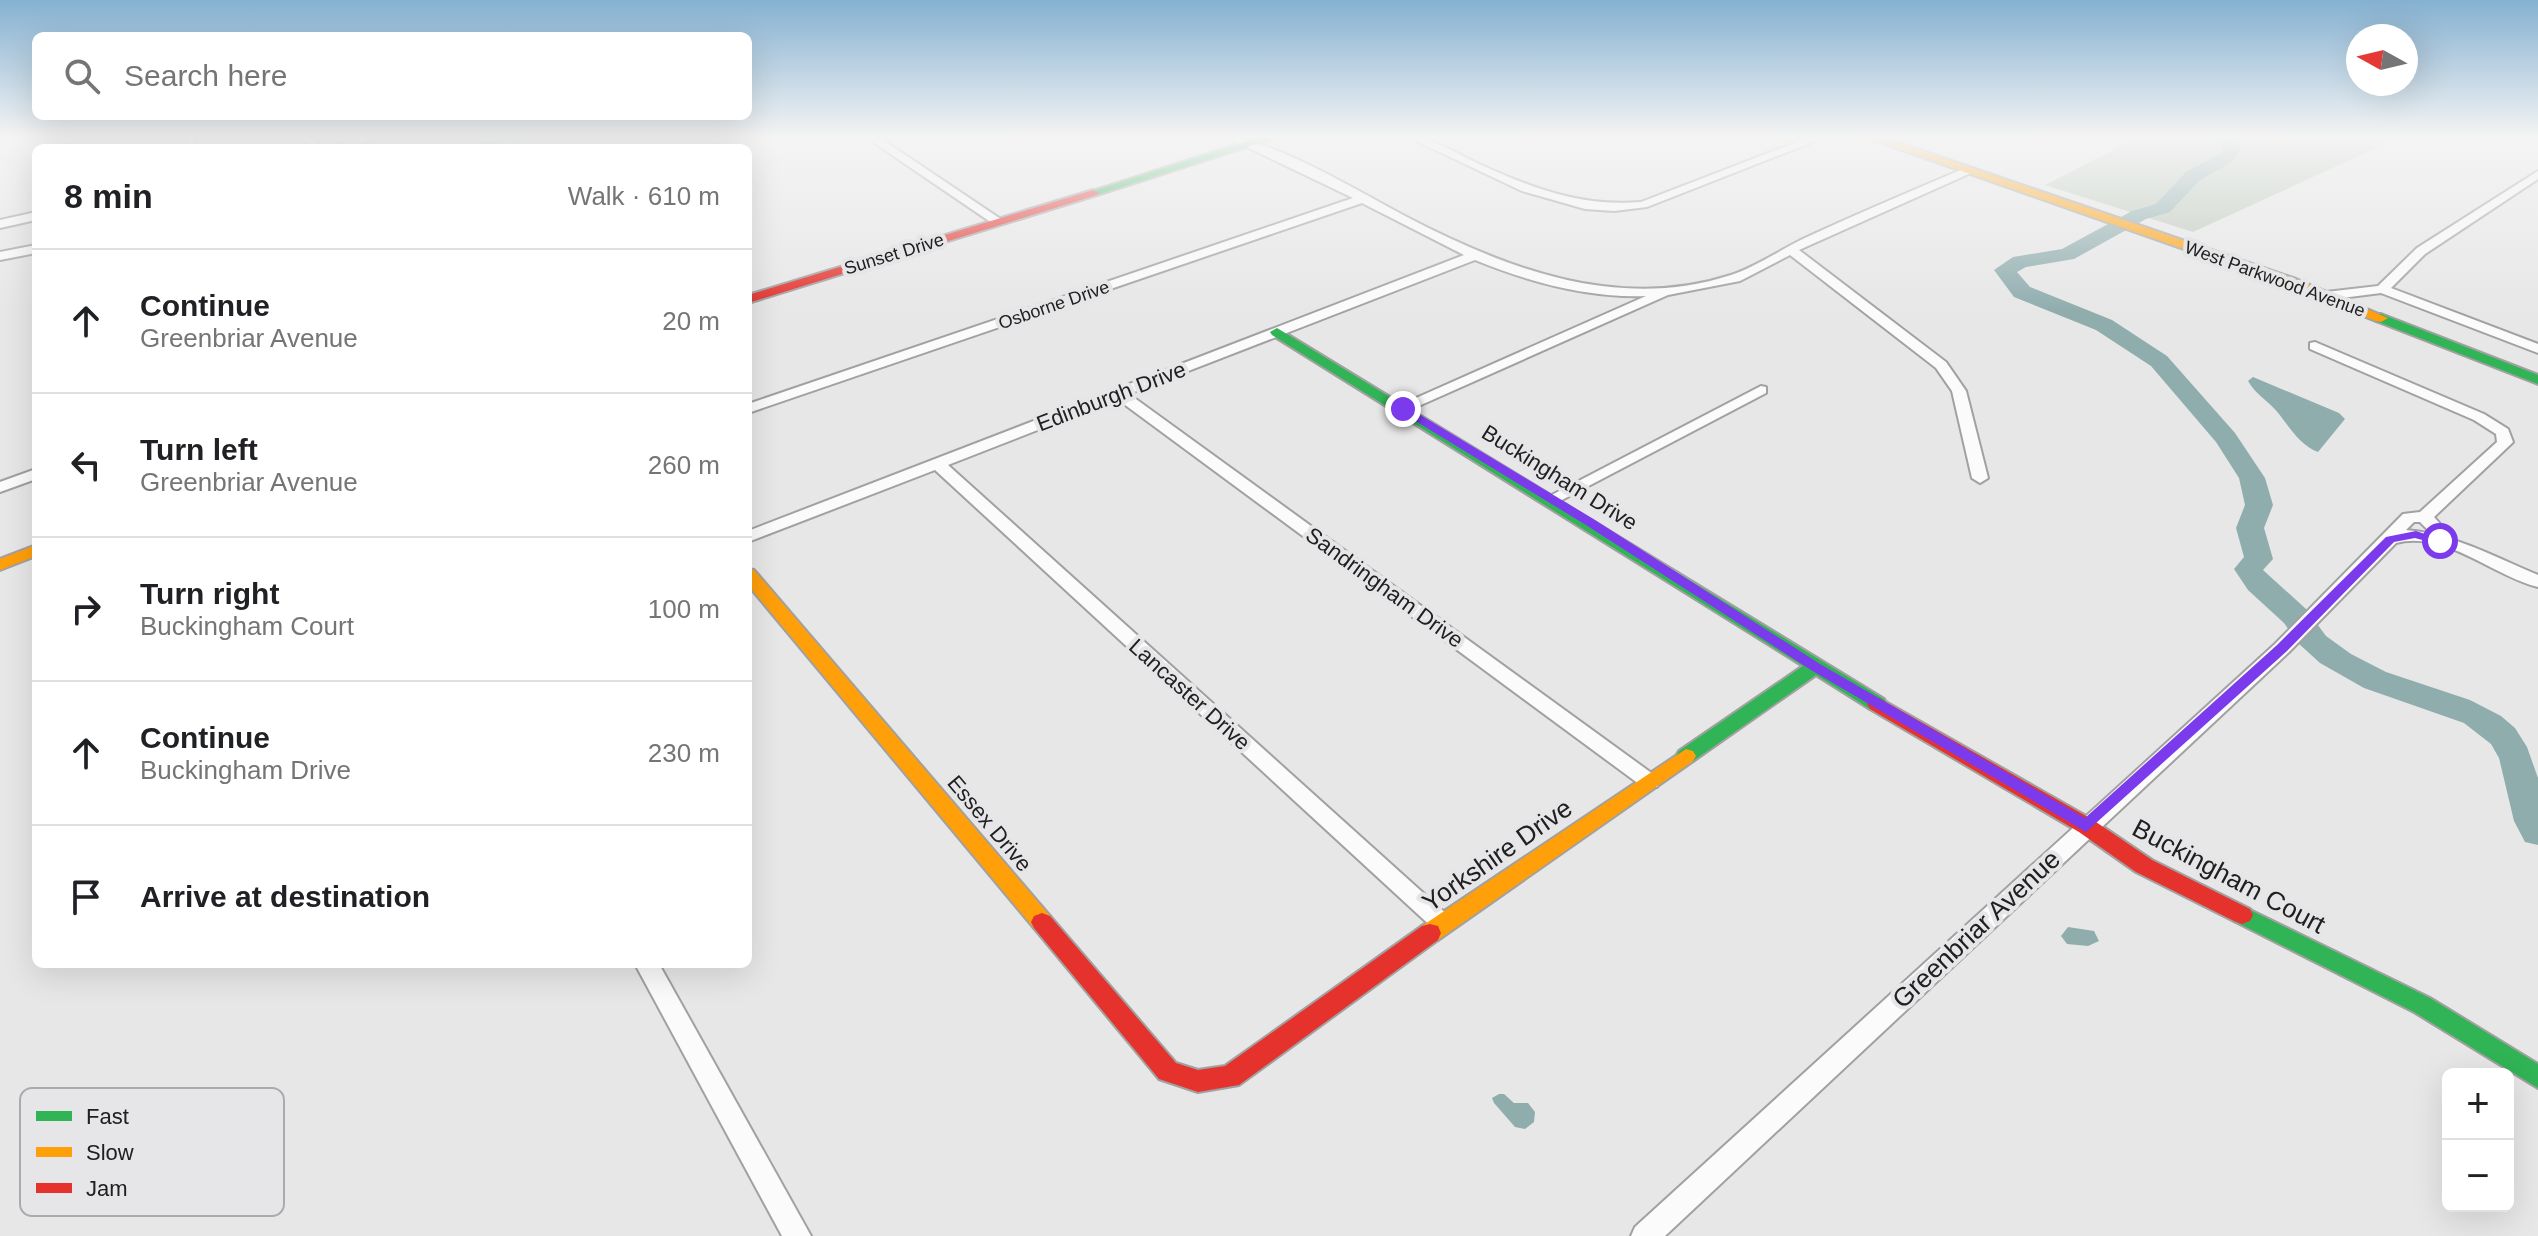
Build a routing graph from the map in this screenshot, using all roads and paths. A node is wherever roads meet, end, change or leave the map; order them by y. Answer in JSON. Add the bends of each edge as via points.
{"nodes":[{"id":1,"x":959,"y":196,"type":"edge"},
{"id":2,"x":1079,"y":196,"type":"edge"},
{"id":3,"x":1350,"y":196,"type":"edge"},
{"id":4,"x":1550,"y":196,"type":"edge"},
{"id":5,"x":1667,"y":196,"type":"edge"},
{"id":6,"x":1912,"y":196,"type":"edge"},
{"id":7,"x":2039,"y":196,"type":"edge"},
{"id":8,"x":2505,"y":196,"type":"edge"},
{"id":9,"x":1359,"y":200,"type":"junction"},
{"id":10,"x":32,"y":217,"type":"edge"},
{"id":11,"x":999,"y":222,"type":"junction"},
{"id":12,"x":0,"y":224,"type":"edge"},
{"id":13,"x":32,"y":250,"type":"edge"},
{"id":14,"x":1791,"y":250,"type":"junction"},
{"id":15,"x":0,"y":256,"type":"edge"},
{"id":16,"x":1474,"y":256,"type":"junction"},
{"id":17,"x":2382,"y":289,"type":"junction"},
{"id":18,"x":1669,"y":291,"type":"junction"},
{"id":19,"x":2326,"y":296,"type":"junction"},
{"id":20,"x":752,"y":298,"type":"edge"},
{"id":21,"x":1277,"y":332,"type":"junction"},
{"id":22,"x":2315,"y":346,"type":"dead end"},
{"id":23,"x":2538,"y":349,"type":"edge"},
{"id":24,"x":2538,"y":380,"type":"edge"},
{"id":25,"x":1761,"y":390,"type":"dead end"},
{"id":26,"x":1118,"y":393,"type":"junction"},
{"id":27,"x":752,"y":408,"type":"edge"},
{"id":28,"x":1403,"y":409,"type":"junction"},
{"id":29,"x":937,"y":464,"type":"junction"},
{"id":30,"x":32,"y":475,"type":"edge"},
{"id":31,"x":1980,"y":478,"type":"dead end"},
{"id":32,"x":0,"y":487,"type":"edge"},
{"id":33,"x":1552,"y":499,"type":"junction"},
{"id":34,"x":2424,"y":517,"type":"junction"},
{"id":35,"x":752,"y":535,"type":"edge"},
{"id":36,"x":2422,"y":536,"type":"junction"},
{"id":37,"x":2390,"y":539,"type":"junction"},
{"id":38,"x":32,"y":552,"type":"edge"},
{"id":39,"x":0,"y":565,"type":"edge"},
{"id":40,"x":752,"y":579,"type":"edge"},
{"id":41,"x":2538,"y":582,"type":"edge"},
{"id":42,"x":1815,"y":667,"type":"junction"},
{"id":43,"x":1650,"y":782,"type":"junction"},
{"id":44,"x":2086,"y":826,"type":"junction"},
{"id":45,"x":1443,"y":924,"type":"junction"},
{"id":46,"x":649,"y":968,"type":"edge"},
{"id":47,"x":2538,"y":1077,"type":"edge"},
{"id":48,"x":1207,"y":1082,"type":"joint"},
{"id":49,"x":797,"y":1236,"type":"edge"},
{"id":50,"x":1645,"y":1236,"type":"edge"}],
"edges":[{"from":1,"to":11,"type":"street"},
{"from":2,"to":11,"type":"street","name":"Sunset Drive"},
{"from":3,"to":9,"type":"street"},
{"from":4,"to":5,"type":"street","via":[[1570,204],[1624,209]]},
{"from":6,"to":14,"type":"street"},
{"from":7,"to":19,"type":"street","name":"West Parkwood Avenue"},
{"from":8,"to":17,"type":"street","via":[[2421,251]]},
{"from":9,"to":16,"type":"street"},
{"from":9,"to":27,"type":"street","name":"Osborne Drive"},
{"from":10,"to":12,"type":"street"},
{"from":11,"to":20,"type":"street","name":"Sunset Drive"},
{"from":13,"to":15,"type":"street"},
{"from":14,"to":18,"type":"street","via":[[1735,278]]},
{"from":14,"to":31,"type":"street","via":[[1941,365],[1959,391]]},
{"from":16,"to":18,"type":"street","via":[[1534,278]]},
{"from":16,"to":21,"type":"street","name":"Edinburgh Drive"},
{"from":17,"to":19,"type":"street"},
{"from":17,"to":23,"type":"street"},
{"from":18,"to":28,"type":"street"},
{"from":19,"to":24,"type":"street","name":"West Parkwood Avenue"},
{"from":21,"to":26,"type":"street","name":"Edinburgh Drive"},
{"from":21,"to":28,"type":"street","name":"Buckingham Drive"},
{"from":22,"to":34,"type":"street","name":"Greenbriar Avenue","via":[[2503,432],[2501,447]]},
{"from":25,"to":33,"type":"street"},
{"from":26,"to":29,"type":"street","name":"Edinburgh Drive"},
{"from":26,"to":43,"type":"street","name":"Sandringham Drive"},
{"from":28,"to":33,"type":"street","name":"Buckingham Drive"},
{"from":29,"to":35,"type":"street","name":"Edinburgh Drive"},
{"from":29,"to":45,"type":"street","name":"Lancaster Drive"},
{"from":30,"to":32,"type":"street"},
{"from":33,"to":42,"type":"street","name":"Buckingham Drive"},
{"from":34,"to":36,"type":"street","via":[[2434,527]]},
{"from":34,"to":37,"type":"street","name":"Greenbriar Avenue","via":[[2408,518]]},
{"from":36,"to":37,"type":"street"},
{"from":36,"to":41,"type":"street"},
{"from":37,"to":44,"type":"street","name":"Greenbriar Avenue","via":[[2282,648]]},
{"from":38,"to":39,"type":"street"},
{"from":40,"to":48,"type":"street","name":"Essex Drive","via":[[1168,1071],[1184,1080]]},
{"from":42,"to":43,"type":"street","name":"Yorkshire Drive"},
{"from":42,"to":44,"type":"street","name":"Buckingham Court"},
{"from":43,"to":45,"type":"street","name":"Yorkshire Drive"},
{"from":44,"to":47,"type":"street","name":"Buckingham Court","via":[[2144,866],[2422,1005]]},
{"from":44,"to":50,"type":"street","name":"Greenbriar Avenue"},
{"from":45,"to":48,"type":"street","name":"Yorkshire Drive","via":[[1230,1077]]},
{"from":46,"to":49,"type":"street"}]}
